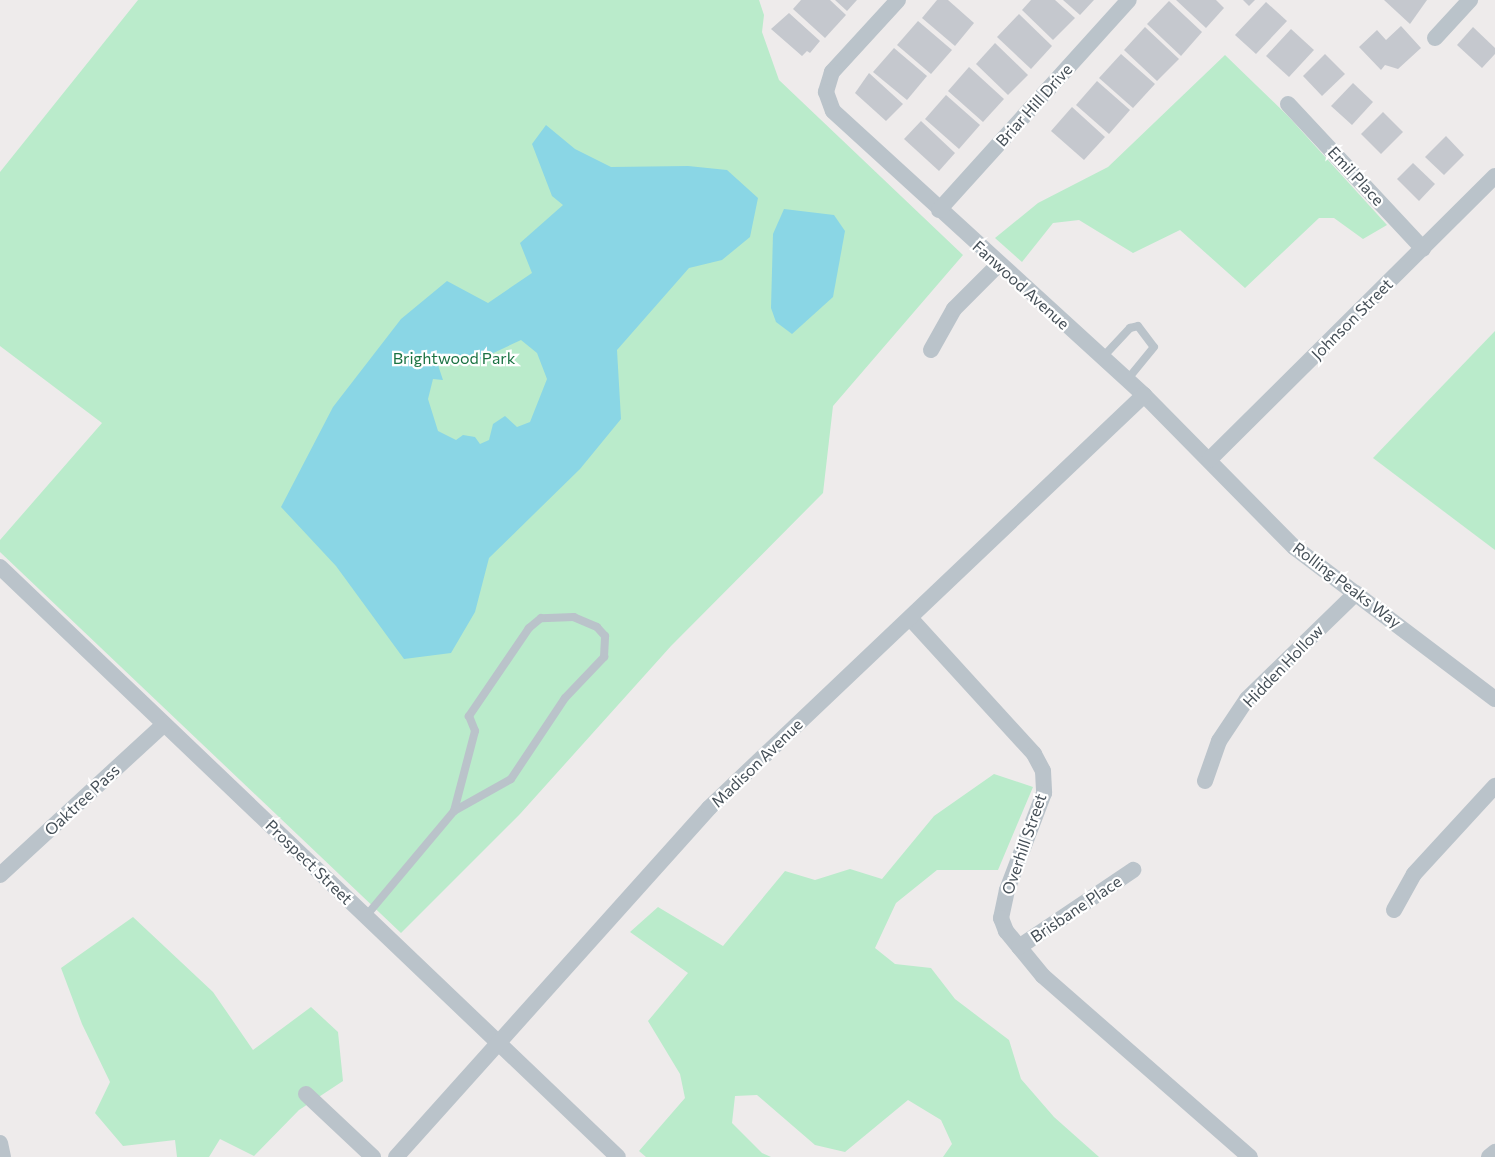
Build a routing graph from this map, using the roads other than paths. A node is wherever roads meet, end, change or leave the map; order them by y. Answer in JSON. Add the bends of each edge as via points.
{"nodes":[{"id":1,"x":898,"y":0,"type":"edge"},
{"id":2,"x":1129,"y":0,"type":"edge"},
{"id":3,"x":1470,"y":0,"type":"edge"},
{"id":4,"x":1435,"y":38,"type":"dead end"},
{"id":5,"x":1288,"y":104,"type":"dead end"},
{"id":6,"x":1495,"y":176,"type":"edge"},
{"id":7,"x":939,"y":210,"type":"junction"},
{"id":8,"x":1423,"y":249,"type":"junction"},
{"id":9,"x":998,"y":265,"type":"junction"},
{"id":10,"x":931,"y":350,"type":"dead end"},
{"id":11,"x":1102,"y":358,"type":"junction"},
{"id":12,"x":1127,"y":380,"type":"junction"},
{"id":13,"x":1144,"y":395,"type":"junction"},
{"id":14,"x":1209,"y":460,"type":"junction"},
{"id":15,"x":0,"y":567,"type":"edge"},
{"id":16,"x":1356,"y":593,"type":"junction"},
{"id":17,"x":910,"y":618,"type":"junction"},
{"id":18,"x":1495,"y":699,"type":"edge"},
{"id":19,"x":164,"y":724,"type":"junction"},
{"id":20,"x":1205,"y":781,"type":"dead end"},
{"id":21,"x":1495,"y":786,"type":"edge"},
{"id":22,"x":454,"y":811,"type":"junction"},
{"id":23,"x":1133,"y":870,"type":"dead end"},
{"id":24,"x":0,"y":875,"type":"edge"},
{"id":25,"x":1394,"y":910,"type":"dead end"},
{"id":26,"x":366,"y":916,"type":"junction"},
{"id":27,"x":1019,"y":947,"type":"junction"},
{"id":28,"x":497,"y":1042,"type":"junction"},
{"id":29,"x":306,"y":1094,"type":"dead end"},
{"id":30,"x":0,"y":1143,"type":"edge"},
{"id":31,"x":1495,"y":1152,"type":"edge"},
{"id":32,"x":3,"y":1157,"type":"edge"},
{"id":33,"x":373,"y":1157,"type":"edge"},
{"id":34,"x":396,"y":1157,"type":"edge"},
{"id":35,"x":618,"y":1157,"type":"edge"},
{"id":36,"x":1250,"y":1157,"type":"edge"},
{"id":37,"x":1489,"y":1157,"type":"edge"}],
"edges":[{"from":1,"to":7,"type":"street","name":"Fanwood Avenue","via":[[832,72],[826,92],[832,111]]},
{"from":2,"to":7,"type":"street","name":"Briar Hill Drive"},
{"from":3,"to":4,"type":"street"},
{"from":5,"to":8,"type":"street","name":"Emil Place"},
{"from":6,"to":8,"type":"street","name":"Johnson Street"},
{"from":7,"to":9,"type":"street","name":"Fanwood Avenue"},
{"from":8,"to":14,"type":"street","name":"Johnson Street"},
{"from":9,"to":10,"type":"street","via":[[954,309]]},
{"from":9,"to":11,"type":"street","name":"Fanwood Avenue"},
{"from":11,"to":12,"type":"street","name":"Fanwood Avenue"},
{"from":11,"to":12,"type":"lane","via":[[1130,328],[1138,326],[1154,347]]},
{"from":12,"to":13,"type":"street","name":"Fanwood Avenue"},
{"from":13,"to":14,"type":"street","name":"Fanwood Avenue"},
{"from":13,"to":17,"type":"street","name":"Madison Avenue"},
{"from":14,"to":16,"type":"street","name":"Rolling Peaks Way","via":[[1294,547]]},
{"from":15,"to":19,"type":"street","name":"Prospect Street"},
{"from":16,"to":18,"type":"street","name":"Rolling Peaks Way"},
{"from":16,"to":20,"type":"street","name":"Hidden Hollow","via":[[1247,699],[1219,741]]},
{"from":17,"to":27,"type":"street","name":"Overhill Street","via":[[1034,754],[1043,771],[1044,792],[1007,890],[1001,918]]},
{"from":17,"to":28,"type":"street","name":"Madison Avenue","via":[[710,808]]},
{"from":19,"to":24,"type":"street","name":"Oaktree Pass"},
{"from":19,"to":26,"type":"street","name":"Prospect Street"},
{"from":21,"to":25,"type":"street","via":[[1414,874]]},
{"from":22,"to":22,"type":"lane","via":[[475,731],[469,716],[529,628],[541,618],[574,617],[597,627],[604,636],[604,657],[565,698],[511,779]]},
{"from":22,"to":26,"type":"lane"},
{"from":23,"to":27,"type":"street","name":"Brisbane Place"},
{"from":26,"to":28,"type":"street","name":"Prospect Street"},
{"from":27,"to":36,"type":"street","name":"Overhill Street","via":[[1043,976]]},
{"from":28,"to":34,"type":"street","name":"Madison Avenue"},
{"from":28,"to":35,"type":"street","name":"Prospect Street"},
{"from":29,"to":33,"type":"street"},
{"from":30,"to":32,"type":"street"},
{"from":31,"to":37,"type":"street"}]}
